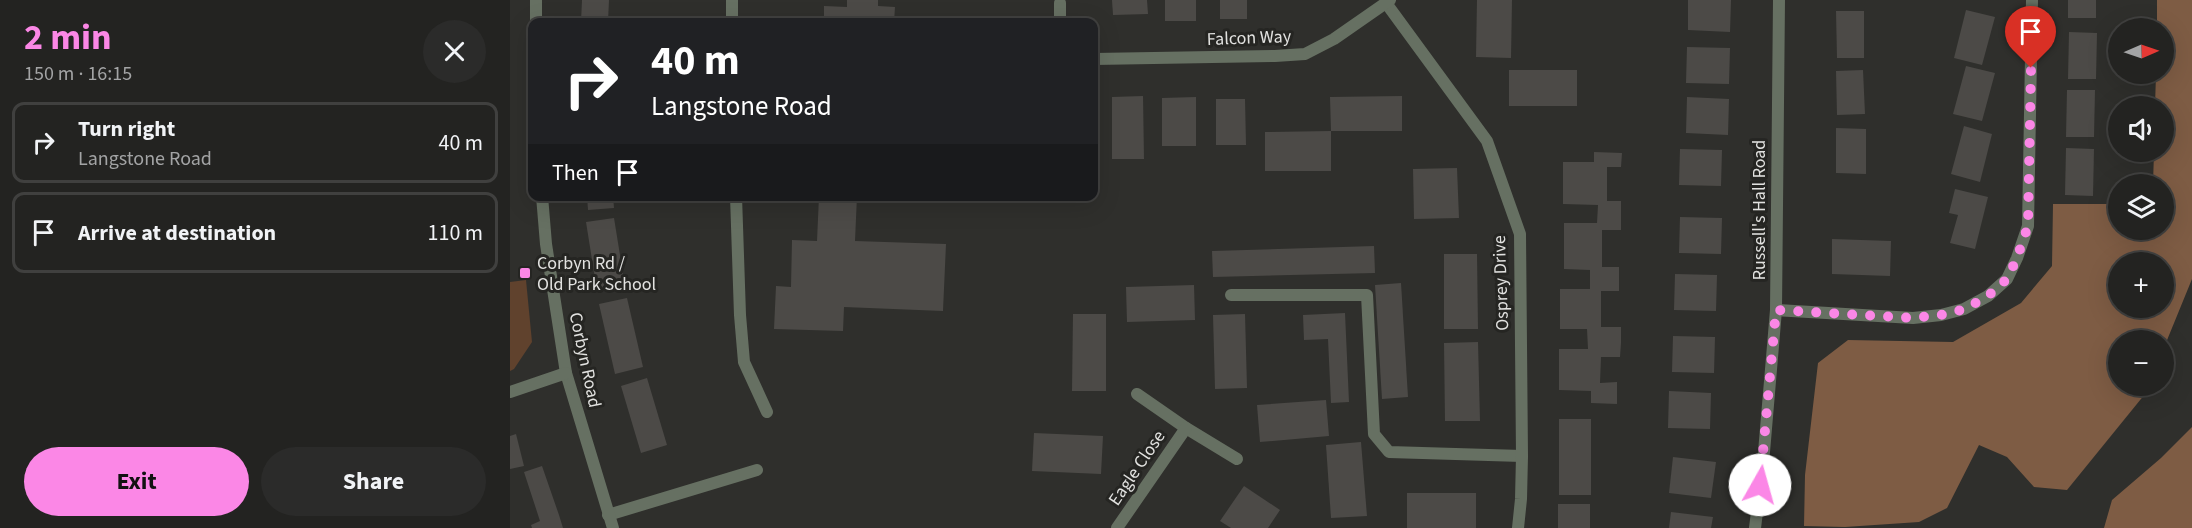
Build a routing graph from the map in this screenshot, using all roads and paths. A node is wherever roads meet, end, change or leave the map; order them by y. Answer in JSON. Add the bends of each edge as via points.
{"nodes":[{"id":1,"x":536,"y":0,"type":"edge"},
{"id":2,"x":732,"y":0,"type":"edge"},
{"id":3,"x":1779,"y":0,"type":"edge"},
{"id":4,"x":2032,"y":0,"type":"edge"},
{"id":5,"x":1388,"y":2,"type":"edge"},
{"id":6,"x":1060,"y":3,"type":"dead end"},
{"id":7,"x":536,"y":18,"type":"edge"},
{"id":8,"x":732,"y":18,"type":"edge"},
{"id":9,"x":1060,"y":18,"type":"edge"},
{"id":10,"x":1098,"y":58,"type":"edge"},
{"id":11,"x":542,"y":201,"type":"edge"},
{"id":12,"x":736,"y":201,"type":"edge"},
{"id":13,"x":1231,"y":295,"type":"dead end"},
{"id":14,"x":1776,"y":310,"type":"junction"},
{"id":15,"x":566,"y":373,"type":"junction"},
{"id":16,"x":510,"y":392,"type":"edge"},
{"id":17,"x":1137,"y":394,"type":"dead end"},
{"id":18,"x":767,"y":412,"type":"dead end"},
{"id":19,"x":1186,"y":428,"type":"junction"},
{"id":20,"x":1522,"y":456,"type":"junction"},
{"id":21,"x":1237,"y":459,"type":"dead end"},
{"id":22,"x":757,"y":470,"type":"dead end"},
{"id":23,"x":608,"y":515,"type":"junction"},
{"id":24,"x":613,"y":528,"type":"edge"},
{"id":25,"x":1117,"y":528,"type":"edge"},
{"id":26,"x":1518,"y":528,"type":"edge"},
{"id":27,"x":1755,"y":528,"type":"edge"}],
"edges":[{"from":1,"to":7,"type":"street"},
{"from":2,"to":8,"type":"street"},
{"from":3,"to":14,"type":"street","name":"Russell's Hall Road"},
{"from":4,"to":14,"type":"street","via":[[2028,226],[2007,279],[1965,309],[1941,315],[1913,318]]},
{"from":5,"to":10,"type":"street","name":"Falcon Way","via":[[1305,54]]},
{"from":5,"to":20,"type":"street","name":"Osprey Drive","via":[[1487,141],[1520,234]]},
{"from":6,"to":9,"type":"street"},
{"from":11,"to":15,"type":"street","name":"Corbyn Road"},
{"from":12,"to":18,"type":"street","via":[[744,362]]},
{"from":13,"to":20,"type":"street","via":[[1366,295],[1374,434],[1389,452]]},
{"from":14,"to":27,"type":"street","name":"Russell's Hall Road"},
{"from":15,"to":16,"type":"street"},
{"from":15,"to":23,"type":"street","name":"Corbyn Road"},
{"from":17,"to":19,"type":"street","name":"Eagle Close"},
{"from":19,"to":21,"type":"street","name":"Eagle Close"},
{"from":19,"to":25,"type":"street","name":"Eagle Close"},
{"from":20,"to":26,"type":"street","name":"Osprey Drive"},
{"from":22,"to":23,"type":"street"},
{"from":23,"to":24,"type":"street","name":"Corbyn Road"}]}
